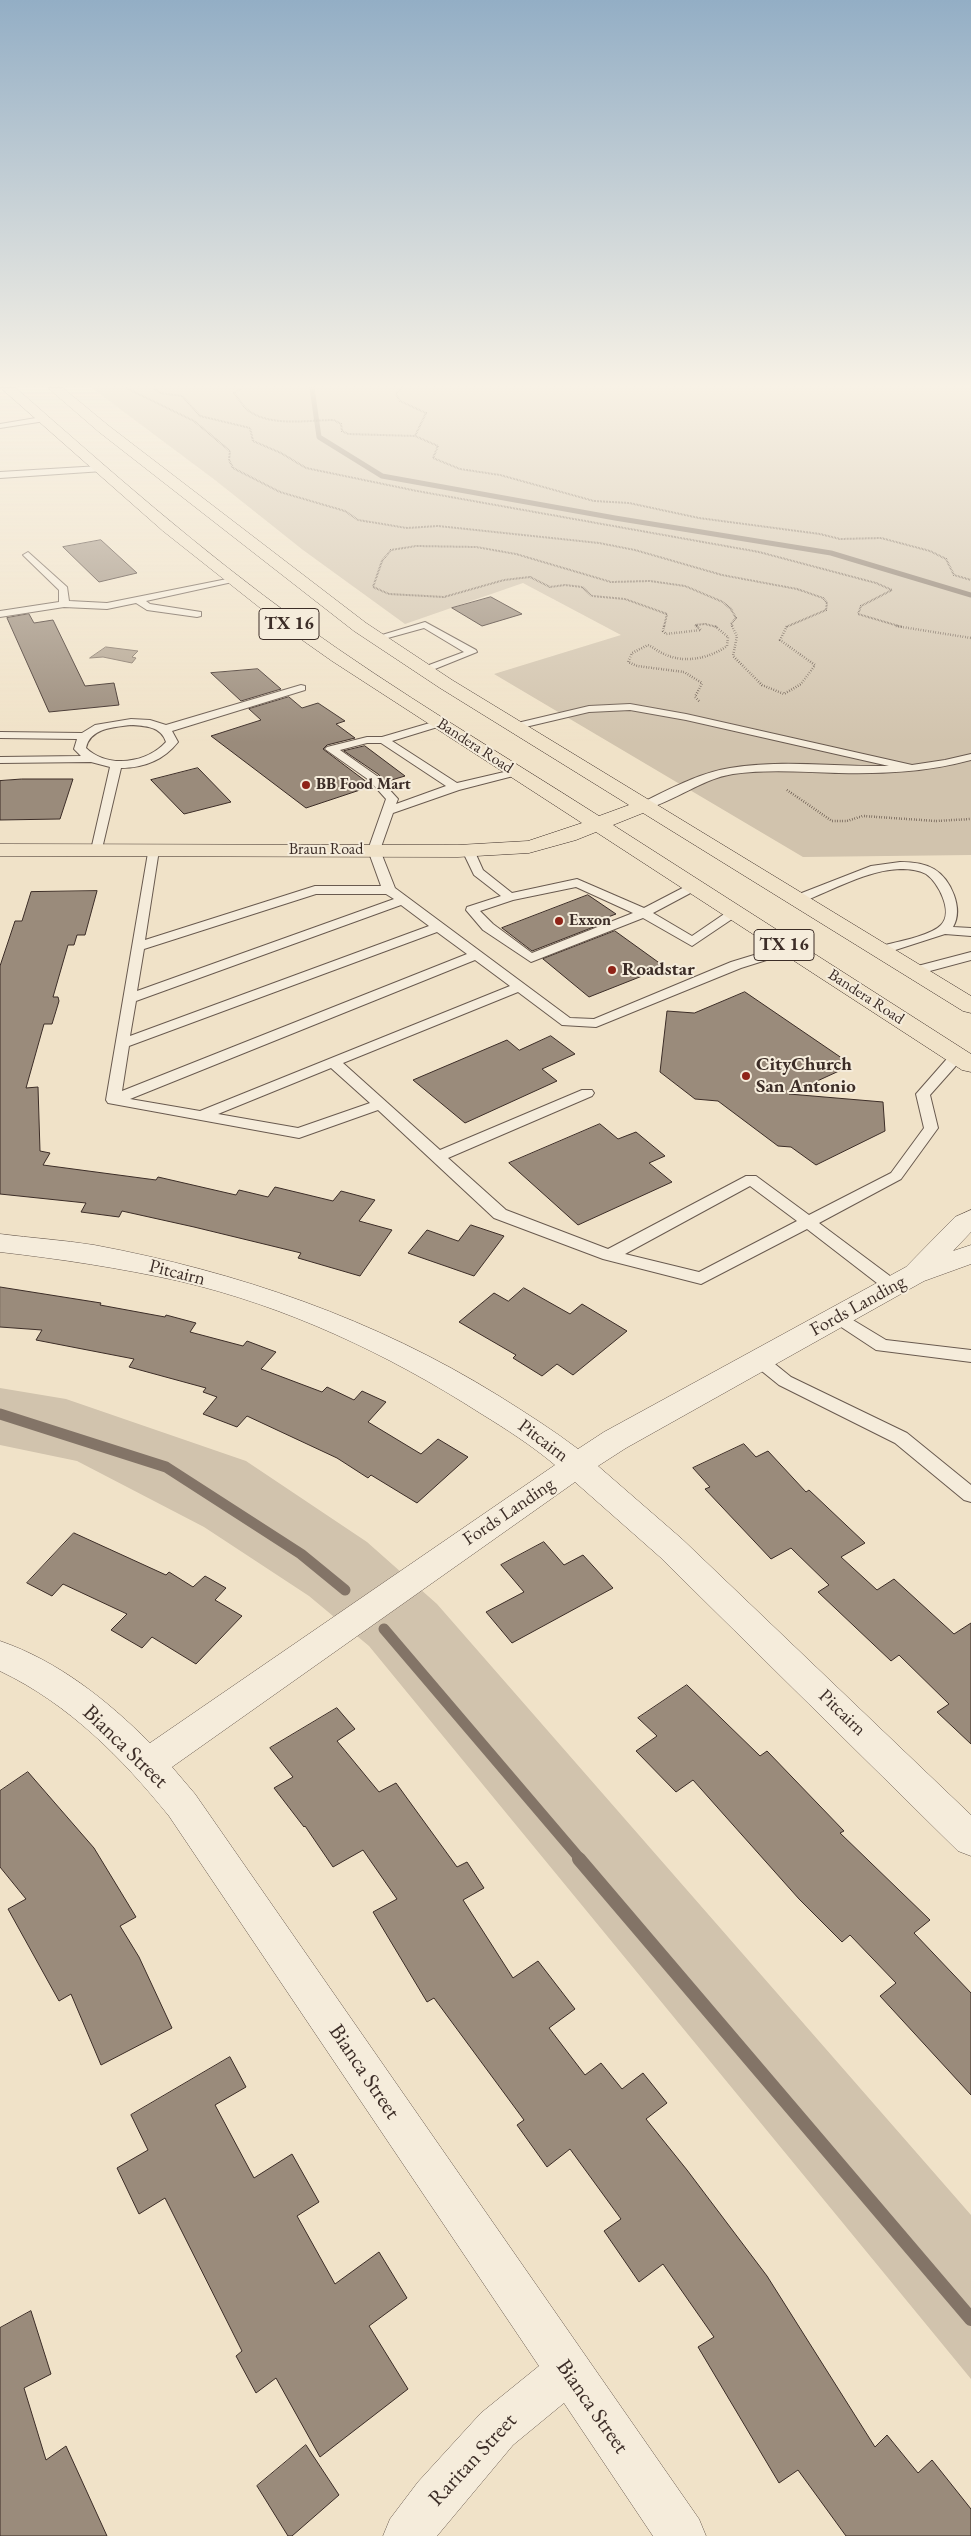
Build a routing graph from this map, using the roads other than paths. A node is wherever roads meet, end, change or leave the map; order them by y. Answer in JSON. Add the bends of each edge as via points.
{"nodes":[{"id":1,"x":144,"y":506,"type":"edge"},
{"id":2,"x":205,"y":506,"type":"edge"},
{"id":3,"x":28,"y":555,"type":"dead end"},
{"id":4,"x":228,"y":577,"type":"junction"},
{"id":5,"x":130,"y":593,"type":"junction"},
{"id":6,"x":139,"y":601,"type":"junction"},
{"id":7,"x":64,"y":604,"type":"junction"},
{"id":8,"x":82,"y":605,"type":"junction"},
{"id":9,"x":0,"y":614,"type":"edge"},
{"id":10,"x":197,"y":614,"type":"dead end"},
{"id":11,"x":377,"y":638,"type":"junction"},
{"id":12,"x":425,"y":670,"type":"junction"},
{"id":13,"x":301,"y":688,"type":"dead end"},
{"id":14,"x":440,"y":722,"type":"junction"},
{"id":15,"x":516,"y":726,"type":"junction"},
{"id":16,"x":166,"y":729,"type":"junction"},
{"id":17,"x":0,"y":735,"type":"edge"},
{"id":18,"x":84,"y":736,"type":"junction"},
{"id":19,"x":383,"y":740,"type":"junction"},
{"id":20,"x":971,"y":757,"type":"edge"},
{"id":21,"x":91,"y":759,"type":"junction"},
{"id":22,"x":0,"y":760,"type":"edge"},
{"id":23,"x":116,"y":764,"type":"junction"},
{"id":24,"x":911,"y":768,"type":"junction"},
{"id":25,"x":517,"y":772,"type":"junction"},
{"id":26,"x":455,"y":787,"type":"junction"},
{"id":27,"x":645,"y":805,"type":"junction"},
{"id":28,"x":387,"y":811,"type":"junction"},
{"id":29,"x":597,"y":824,"type":"junction"},
{"id":30,"x":0,"y":850,"type":"edge"},
{"id":31,"x":97,"y":850,"type":"junction"},
{"id":32,"x":153,"y":850,"type":"junction"},
{"id":33,"x":374,"y":850,"type":"junction"},
{"id":34,"x":468,"y":850,"type":"junction"},
{"id":35,"x":694,"y":886,"type":"junction"},
{"id":36,"x":389,"y":890,"type":"junction"},
{"id":37,"x":510,"y":897,"type":"junction"},
{"id":38,"x":798,"y":899,"type":"junction"},
{"id":39,"x":404,"y":900,"type":"junction"},
{"id":40,"x":644,"y":913,"type":"junction"},
{"id":41,"x":735,"y":913,"type":"junction"},
{"id":42,"x":439,"y":927,"type":"junction"},
{"id":43,"x":944,"y":930,"type":"junction"},
{"id":44,"x":971,"y":932,"type":"edge"},
{"id":45,"x":138,"y":947,"type":"junction"},
{"id":46,"x":790,"y":948,"type":"junction"},
{"id":47,"x":881,"y":950,"type":"junction"},
{"id":48,"x":477,"y":955,"type":"junction"},
{"id":49,"x":971,"y":956,"type":"edge"},
{"id":50,"x":915,"y":971,"type":"junction"},
{"id":51,"x":520,"y":987,"type":"junction"},
{"id":52,"x":130,"y":998,"type":"junction"},
{"id":53,"x":971,"y":1006,"type":"edge"},
{"id":54,"x":122,"y":1044,"type":"junction"},
{"id":55,"x":964,"y":1060,"type":"edge"},
{"id":56,"x":333,"y":1062,"type":"junction"},
{"id":57,"x":587,"y":1093,"type":"dead end"},
{"id":58,"x":113,"y":1100,"type":"junction"},
{"id":59,"x":380,"y":1104,"type":"junction"},
{"id":60,"x":200,"y":1116,"type":"junction"},
{"id":61,"x":437,"y":1157,"type":"junction"},
{"id":62,"x":971,"y":1219,"type":"edge"},
{"id":63,"x":808,"y":1222,"type":"junction"},
{"id":64,"x":0,"y":1243,"type":"edge"},
{"id":65,"x":971,"y":1254,"type":"edge"},
{"id":66,"x":609,"y":1255,"type":"junction"},
{"id":67,"x":903,"y":1280,"type":"junction"},
{"id":68,"x":838,"y":1317,"type":"junction"},
{"id":69,"x":971,"y":1356,"type":"edge"},
{"id":70,"x":759,"y":1360,"type":"junction"},
{"id":71,"x":576,"y":1467,"type":"junction"},
{"id":72,"x":971,"y":1495,"type":"edge"},
{"id":73,"x":0,"y":1654,"type":"edge"},
{"id":74,"x":149,"y":1763,"type":"junction"},
{"id":75,"x":971,"y":1839,"type":"edge"},
{"id":76,"x":568,"y":2371,"type":"junction"},
{"id":77,"x":407,"y":2536,"type":"edge"},
{"id":78,"x":682,"y":2536,"type":"edge"}],
"edges":[{"from":1,"to":4,"type":"main road","name":"Bandera Road","number":"TX 16"},
{"from":2,"to":11,"type":"main road","name":"Bandera Road","number":"TX 16"},
{"from":3,"to":7,"type":"lane","via":[[64,589]]},
{"from":4,"to":5,"type":"lane"},
{"from":4,"to":6,"type":"lane"},
{"from":4,"to":14,"type":"main road","name":"Bandera Road","number":"TX 16","via":[[274,613]]},
{"from":5,"to":6,"type":"lane"},
{"from":5,"to":8,"type":"lane"},
{"from":6,"to":8,"type":"lane","via":[[107,606]]},
{"from":6,"to":10,"type":"lane","via":[[147,606]]},
{"from":7,"to":8,"type":"lane"},
{"from":7,"to":9,"type":"lane"},
{"from":11,"to":12,"type":"main road","name":"Bandera Road","number":"TX 16"},
{"from":11,"to":12,"type":"lane","via":[[425,625],[472,652]]},
{"from":12,"to":15,"type":"main road","name":"Bandera Road","number":"TX 16"},
{"from":13,"to":16,"type":"lane"},
{"from":14,"to":19,"type":"lane"},
{"from":14,"to":25,"type":"main road","name":"Bandera Road","number":"TX 16"},
{"from":15,"to":24,"type":"lane","via":[[589,709],[630,707]]},
{"from":15,"to":27,"type":"main road","name":"Bandera Road","number":"TX 16"},
{"from":16,"to":18,"type":"lane","via":[[144,722],[131,722],[103,726]]},
{"from":16,"to":23,"type":"lane","via":[[172,742],[168,749],[146,760]]},
{"from":17,"to":18,"type":"lane"},
{"from":18,"to":21,"type":"lane","via":[[80,749]]},
{"from":19,"to":26,"type":"lane"},
{"from":19,"to":28,"type":"lane","via":[[367,740],[331,749],[373,778],[392,799]]},
{"from":20,"to":24,"type":"lane"},
{"from":21,"to":22,"type":"lane"},
{"from":21,"to":23,"type":"lane"},
{"from":23,"to":31,"type":"lane"},
{"from":24,"to":27,"type":"lane","via":[[727,771],[703,778]]},
{"from":25,"to":26,"type":"lane"},
{"from":25,"to":29,"type":"main road","name":"Bandera Road","number":"TX 16"},
{"from":26,"to":28,"type":"lane"},
{"from":27,"to":29,"type":"main road","name":"Braun Road"},
{"from":27,"to":38,"type":"main road","name":"Bandera Road","number":"TX 16"},
{"from":28,"to":33,"type":"lane"},
{"from":29,"to":34,"type":"main road","name":"Braun Road","via":[[529,847]]},
{"from":29,"to":35,"type":"main road","name":"Bandera Road","number":"TX 16"},
{"from":30,"to":31,"type":"main road","name":"Braun Road"},
{"from":31,"to":32,"type":"main road","name":"Braun Road"},
{"from":32,"to":33,"type":"main road","name":"Braun Road"},
{"from":32,"to":45,"type":"lane"},
{"from":33,"to":34,"type":"main road","name":"Braun Road"},
{"from":33,"to":36,"type":"lane"},
{"from":34,"to":37,"type":"lane","via":[[478,872]]},
{"from":35,"to":40,"type":"lane"},
{"from":35,"to":41,"type":"main road","name":"Bandera Road","number":"TX 16"},
{"from":36,"to":39,"type":"lane"},
{"from":36,"to":45,"type":"lane","via":[[315,890]]},
{"from":37,"to":40,"type":"lane","via":[[577,883]]},
{"from":37,"to":40,"type":"lane","via":[[472,910],[488,927],[531,958]]},
{"from":38,"to":43,"type":"lane","via":[[876,869],[910,866],[925,869],[937,875],[953,910],[952,921]]},
{"from":38,"to":47,"type":"main road","name":"Bandera Road","number":"TX 16"},
{"from":39,"to":42,"type":"lane"},
{"from":39,"to":52,"type":"lane"},
{"from":40,"to":41,"type":"lane","via":[[692,942]]},
{"from":41,"to":46,"type":"main road","name":"Bandera Road","number":"TX 16"},
{"from":42,"to":48,"type":"lane"},
{"from":42,"to":54,"type":"lane"},
{"from":43,"to":44,"type":"lane"},
{"from":43,"to":47,"type":"lane"},
{"from":45,"to":52,"type":"lane"},
{"from":46,"to":51,"type":"lane","via":[[736,965],[596,1023],[566,1022]]},
{"from":46,"to":55,"type":"main road","name":"Bandera Road","number":"TX 16"},
{"from":47,"to":50,"type":"main road","name":"Bandera Road","number":"TX 16"},
{"from":48,"to":51,"type":"lane"},
{"from":48,"to":58,"type":"lane"},
{"from":49,"to":50,"type":"lane"},
{"from":50,"to":53,"type":"main road","name":"Bandera Road","number":"TX 16"},
{"from":51,"to":56,"type":"lane"},
{"from":52,"to":54,"type":"lane"},
{"from":54,"to":58,"type":"lane"},
{"from":55,"to":63,"type":"lane","via":[[923,1094],[931,1128],[896,1176]]},
{"from":56,"to":59,"type":"lane"},
{"from":56,"to":60,"type":"lane"},
{"from":57,"to":61,"type":"lane"},
{"from":58,"to":60,"type":"lane"},
{"from":59,"to":60,"type":"lane","via":[[298,1133]]},
{"from":59,"to":61,"type":"lane"},
{"from":61,"to":66,"type":"lane","via":[[500,1214]]},
{"from":62,"to":67,"type":"street","name":"Fords Landing"},
{"from":63,"to":66,"type":"lane","via":[[701,1278]]},
{"from":63,"to":66,"type":"lane","via":[[752,1179]]},
{"from":63,"to":67,"type":"lane"},
{"from":64,"to":71,"type":"street","name":"Pitcairn","via":[[92,1254],[183,1273],[272,1299],[341,1326],[443,1375],[524,1425]]},
{"from":65,"to":67,"type":"street","name":"Fords Landing"},
{"from":67,"to":68,"type":"street","name":"Fords Landing"},
{"from":68,"to":69,"type":"lane","via":[[882,1346]]},
{"from":68,"to":70,"type":"street","name":"Fords Landing"},
{"from":70,"to":71,"type":"street","name":"Fords Landing","via":[[615,1440]]},
{"from":70,"to":72,"type":"lane","via":[[785,1381],[901,1438]]},
{"from":71,"to":74,"type":"street","name":"Fords Landing"},
{"from":71,"to":75,"type":"street","name":"Pitcairn","via":[[613,1495],[671,1548]]},
{"from":73,"to":74,"type":"street","name":"Bianca Street","via":[[62,1689],[106,1722]]},
{"from":74,"to":76,"type":"street","name":"Bianca Street","via":[[182,1805]]},
{"from":76,"to":77,"type":"street","name":"Raritan Street","via":[[497,2428]]},
{"from":76,"to":78,"type":"street","name":"Bianca Street"}]}
